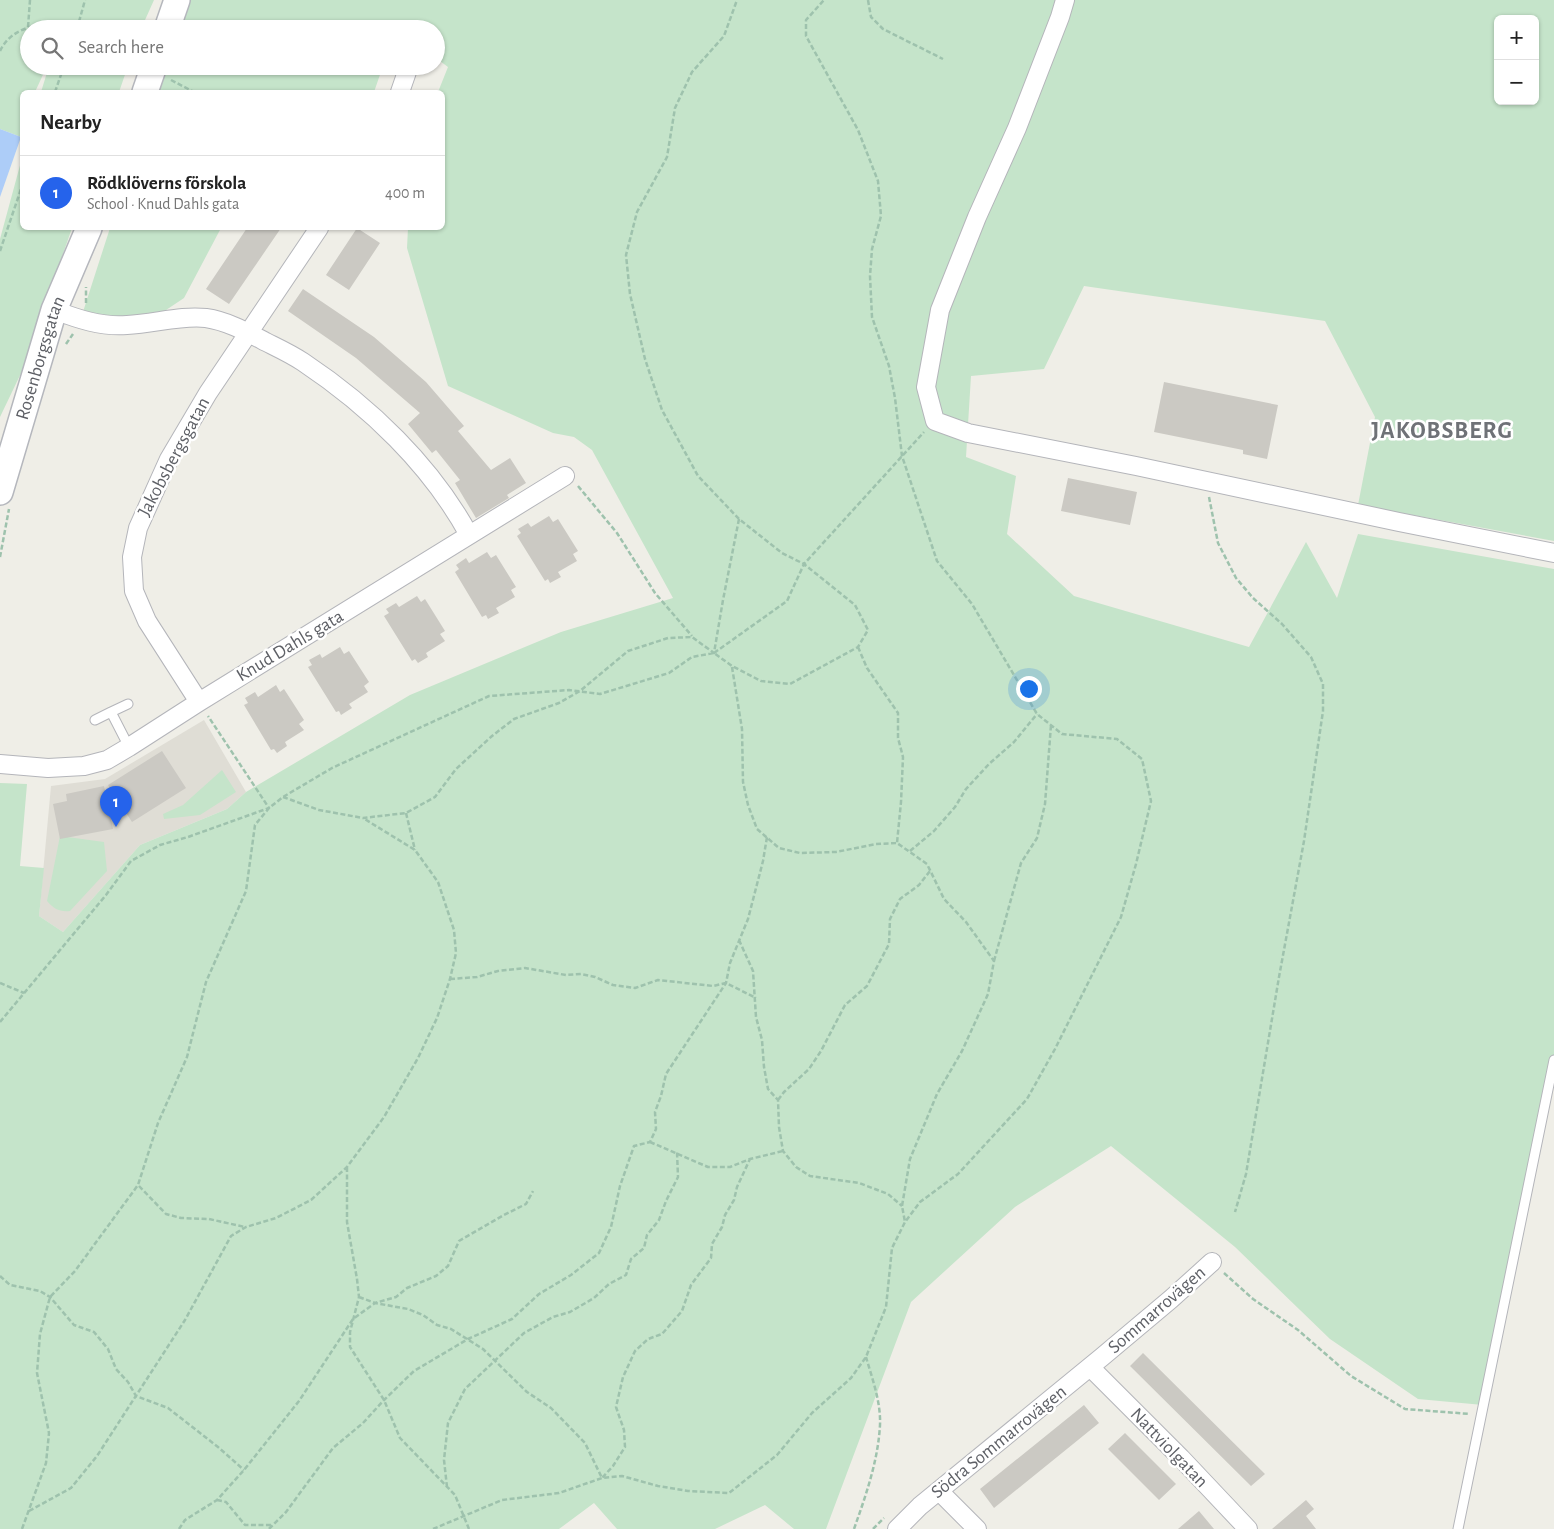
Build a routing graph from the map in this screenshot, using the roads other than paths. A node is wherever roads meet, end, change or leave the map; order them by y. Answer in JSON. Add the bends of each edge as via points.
{"nodes":[{"id":1,"x":177,"y":0,"type":"edge"},
{"id":2,"x":1065,"y":0,"type":"edge"},
{"id":3,"x":170,"y":20,"type":"edge"},
{"id":4,"x":157,"y":75,"type":"edge"},
{"id":5,"x":406,"y":75,"type":"edge"},
{"id":6,"x":146,"y":90,"type":"edge"},
{"id":7,"x":401,"y":90,"type":"edge"},
{"id":8,"x":88,"y":230,"type":"edge"},
{"id":9,"x":318,"y":230,"type":"edge"},
{"id":10,"x":54,"y":310,"type":"junction"},
{"id":11,"x":248,"y":333,"type":"junction"},
{"id":12,"x":565,"y":476,"type":"road end"},
{"id":13,"x":0,"y":492,"type":"edge"},
{"id":14,"x":469,"y":535,"type":"junction"},
{"id":15,"x":1554,"y":553,"type":"edge"},
{"id":16,"x":198,"y":702,"type":"junction"},
{"id":17,"x":128,"y":704,"type":"dead end"},
{"id":18,"x":111,"y":712,"type":"junction"},
{"id":19,"x":95,"y":720,"type":"dead end"},
{"id":20,"x":129,"y":748,"type":"junction"},
{"id":21,"x":0,"y":764,"type":"edge"},
{"id":22,"x":1554,"y":1060,"type":"edge"},
{"id":23,"x":1212,"y":1262,"type":"road end"},
{"id":24,"x":1096,"y":1362,"type":"junction"},
{"id":25,"x":939,"y":1491,"type":"junction"},
{"id":26,"x":1244,"y":1528,"type":"edge"},
{"id":27,"x":897,"y":1529,"type":"edge"},
{"id":28,"x":977,"y":1529,"type":"edge"},
{"id":29,"x":1458,"y":1529,"type":"edge"}],
"edges":[{"from":1,"to":3,"type":"street"},
{"from":2,"to":15,"type":"street","via":[[1017,128],[940,310],[926,387],[936,421],[968,433]]},
{"from":4,"to":6,"type":"street"},
{"from":5,"to":7,"type":"street"},
{"from":8,"to":10,"type":"street","name":"Rosenborgsgatan"},
{"from":9,"to":11,"type":"street","name":"Jakobsbergsgatan"},
{"from":10,"to":11,"type":"street","via":[[94,324],[116,326],[185,318],[209,319]]},
{"from":10,"to":13,"type":"street","name":"Rosenborgsgatan"},
{"from":11,"to":14,"type":"street","via":[[301,361],[377,419],[413,457],[457,512]]},
{"from":11,"to":16,"type":"street","name":"Jakobsbergsgatan","via":[[169,459],[148,502],[133,545],[134,591],[141,608]]},
{"from":12,"to":14,"type":"street","name":"Knud Dahls gata"},
{"from":14,"to":16,"type":"street","name":"Knud Dahls gata"},
{"from":16,"to":20,"type":"street","name":"Knud Dahls gata"},
{"from":17,"to":18,"type":"lane"},
{"from":18,"to":19,"type":"lane"},
{"from":18,"to":20,"type":"lane"},
{"from":20,"to":21,"type":"street","name":"Knud Dahls gata","via":[[107,760],[84,766],[48,768]]},
{"from":22,"to":29,"type":"lane"},
{"from":23,"to":24,"type":"street","name":"Sommarrovägen"},
{"from":24,"to":25,"type":"street","name":"Södra Sommarrovägen"},
{"from":24,"to":26,"type":"street","name":"Nattviolgatan"},
{"from":25,"to":27,"type":"street","name":"Södra Sommarrovägen"},
{"from":25,"to":28,"type":"street"}]}
